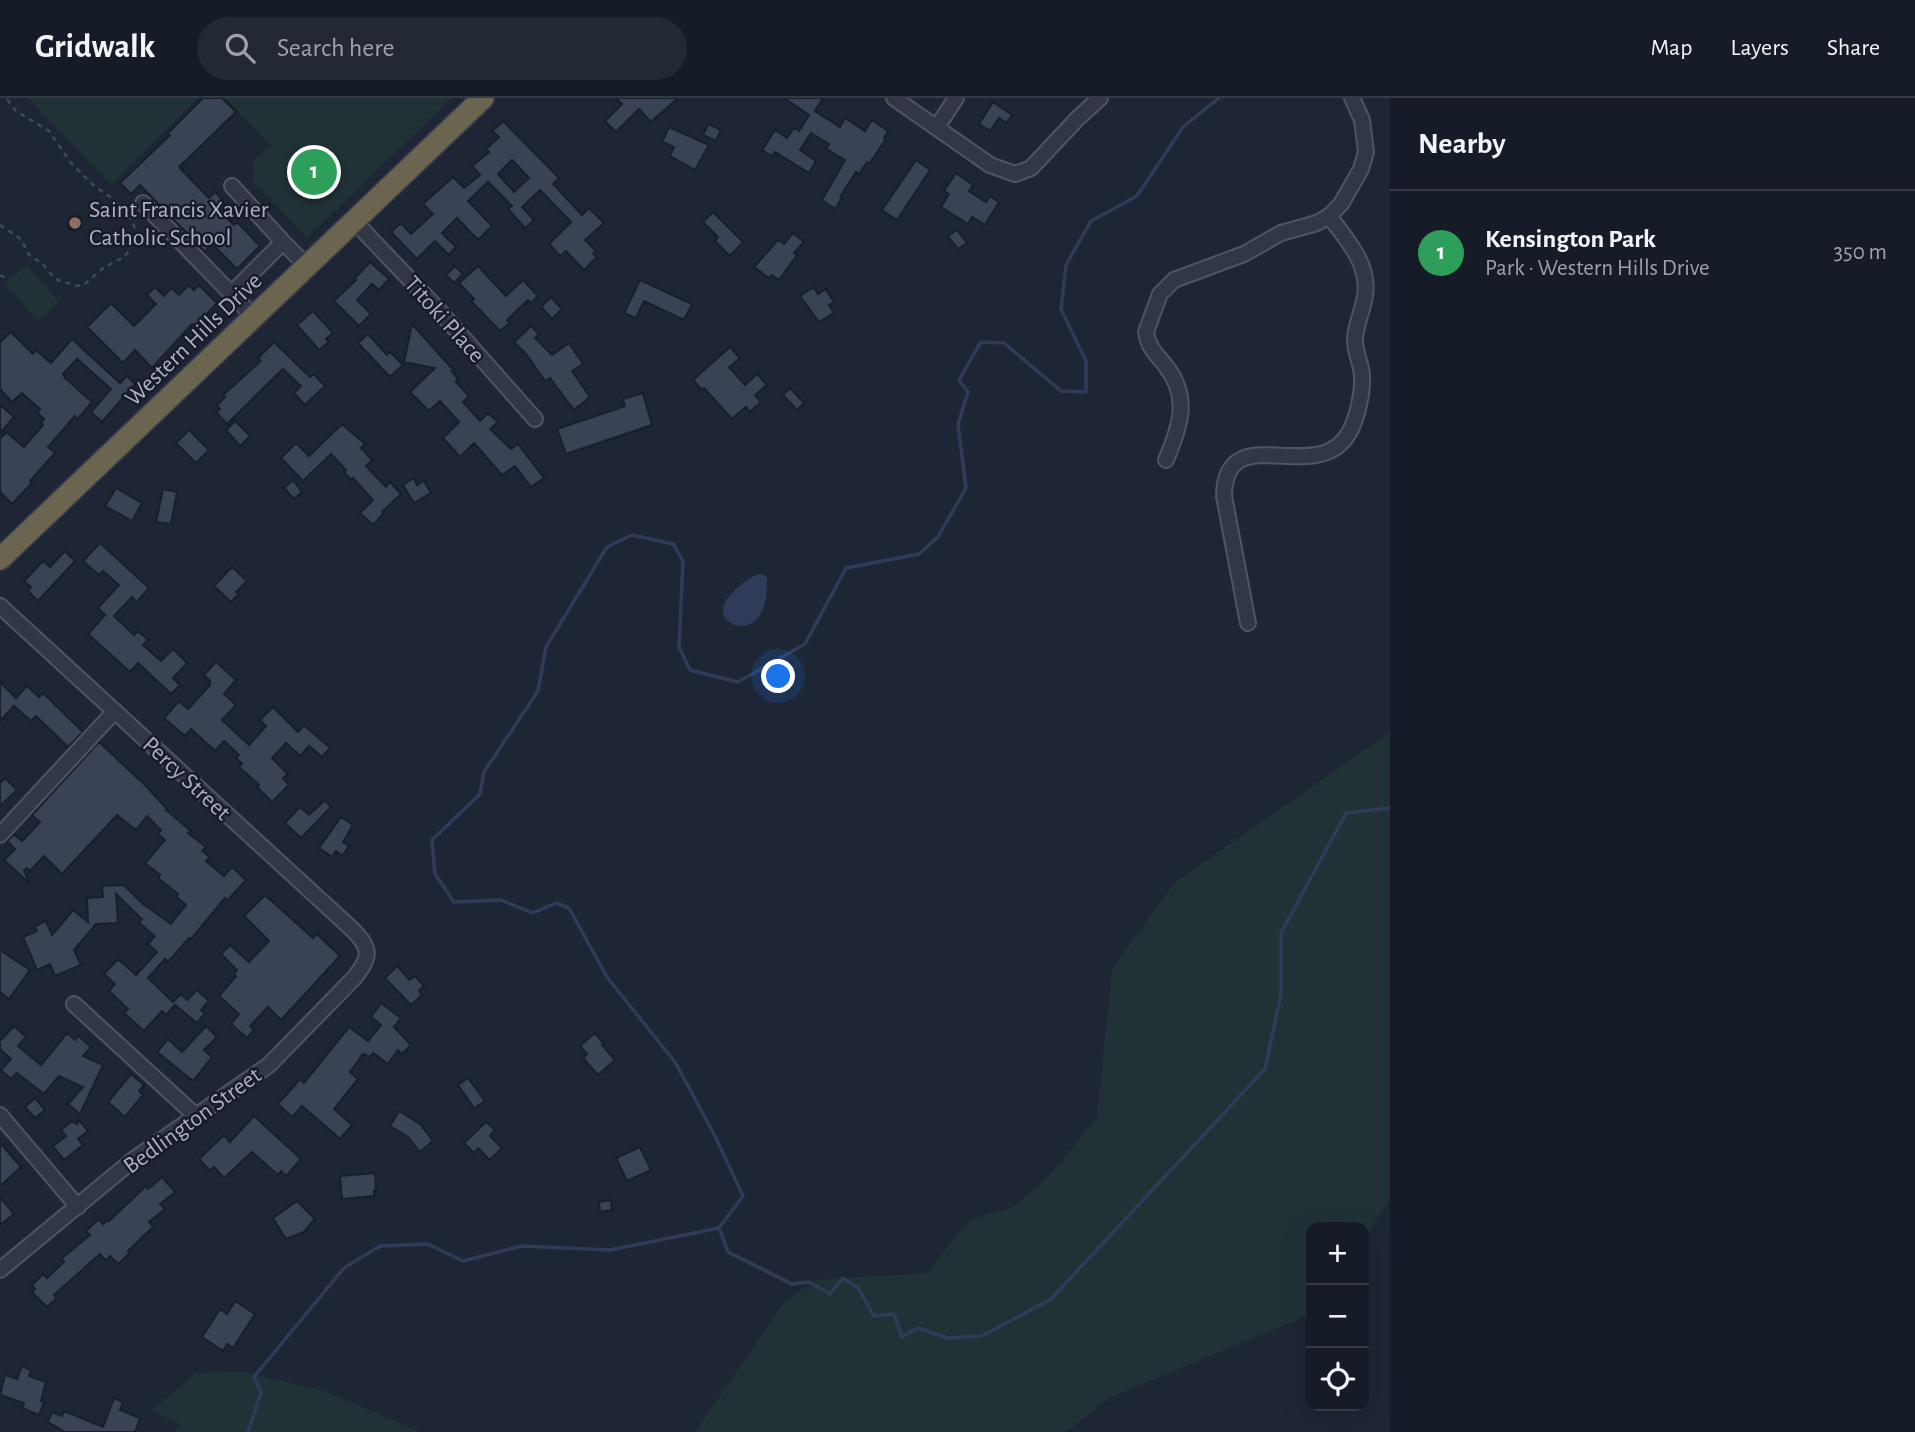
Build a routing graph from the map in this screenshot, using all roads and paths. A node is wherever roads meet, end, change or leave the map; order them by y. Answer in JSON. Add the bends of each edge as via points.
{"nodes":[{"id":1,"x":6,"y":98,"type":"edge"},
{"id":2,"x":483,"y":98,"type":"edge"},
{"id":3,"x":894,"y":98,"type":"edge"},
{"id":4,"x":956,"y":98,"type":"edge"},
{"id":5,"x":1100,"y":98,"type":"edge"},
{"id":6,"x":1352,"y":98,"type":"edge"},
{"id":7,"x":937,"y":127,"type":"junction"},
{"id":8,"x":232,"y":186,"type":"dead end"},
{"id":9,"x":144,"y":203,"type":"dead end"},
{"id":10,"x":1329,"y":216,"type":"junction"},
{"id":11,"x":354,"y":221,"type":"junction"},
{"id":12,"x":0,"y":225,"type":"edge"},
{"id":13,"x":283,"y":242,"type":"junction"},
{"id":14,"x":307,"y":266,"type":"junction"},
{"id":15,"x":0,"y":275,"type":"edge"},
{"id":16,"x":9,"y":280,"type":"dead end"},
{"id":17,"x":231,"y":294,"type":"junction"},
{"id":18,"x":254,"y":317,"type":"junction"},
{"id":19,"x":534,"y":419,"type":"dead end"},
{"id":20,"x":1166,"y":460,"type":"dead end"},
{"id":21,"x":0,"y":559,"type":"edge"},
{"id":22,"x":0,"y":606,"type":"edge"},
{"id":23,"x":1248,"y":623,"type":"dead end"},
{"id":24,"x":115,"y":711,"type":"junction"},
{"id":25,"x":0,"y":835,"type":"edge"},
{"id":26,"x":368,"y":954,"type":"joint"},
{"id":27,"x":74,"y":1004,"type":"dead end"},
{"id":28,"x":0,"y":1115,"type":"edge"},
{"id":29,"x":196,"y":1115,"type":"junction"},
{"id":30,"x":78,"y":1207,"type":"junction"},
{"id":31,"x":0,"y":1270,"type":"edge"}],
"edges":[{"from":1,"to":12,"type":"path","via":[[16,111],[49,131],[71,163],[122,208],[136,232],[124,257],[77,286],[55,279],[29,255],[21,239]]},
{"from":2,"to":11,"type":"highway","name":"Western Hills Drive"},
{"from":3,"to":7,"type":"street"},
{"from":4,"to":7,"type":"street"},
{"from":5,"to":7,"type":"street","via":[[1031,168],[1015,174],[990,164]]},
{"from":6,"to":10,"type":"street","via":[[1362,120],[1366,152],[1351,190]]},
{"from":8,"to":13,"type":"street"},
{"from":9,"to":17,"type":"street"},
{"from":10,"to":20,"type":"street","via":[[1174,280],[1160,294],[1147,339],[1178,386],[1182,414]]},
{"from":10,"to":23,"type":"street","via":[[1363,264],[1365,276],[1366,295],[1355,335],[1362,374],[1359,400],[1354,423],[1332,450],[1317,456],[1252,455],[1231,468],[1224,481]]},
{"from":11,"to":14,"type":"highway","name":"Western Hills Drive"},
{"from":11,"to":19,"type":"street","name":"Titoki Place"},
{"from":13,"to":14,"type":"street"},
{"from":13,"to":17,"type":"street"},
{"from":14,"to":18,"type":"highway","name":"Western Hills Drive"},
{"from":15,"to":16,"type":"path"},
{"from":17,"to":18,"type":"street"},
{"from":18,"to":21,"type":"highway","name":"Western Hills Drive"},
{"from":22,"to":24,"type":"street","name":"Percy Street"},
{"from":24,"to":25,"type":"street"},
{"from":24,"to":26,"type":"street","name":"Percy Street","via":[[353,930]]},
{"from":26,"to":29,"type":"street","name":"Bedlington Street","via":[[355,977],[276,1058]]},
{"from":27,"to":29,"type":"street"},
{"from":28,"to":30,"type":"street"},
{"from":29,"to":30,"type":"street","name":"Bedlington Street"},
{"from":30,"to":31,"type":"street","name":"Bedlington Street"}]}
